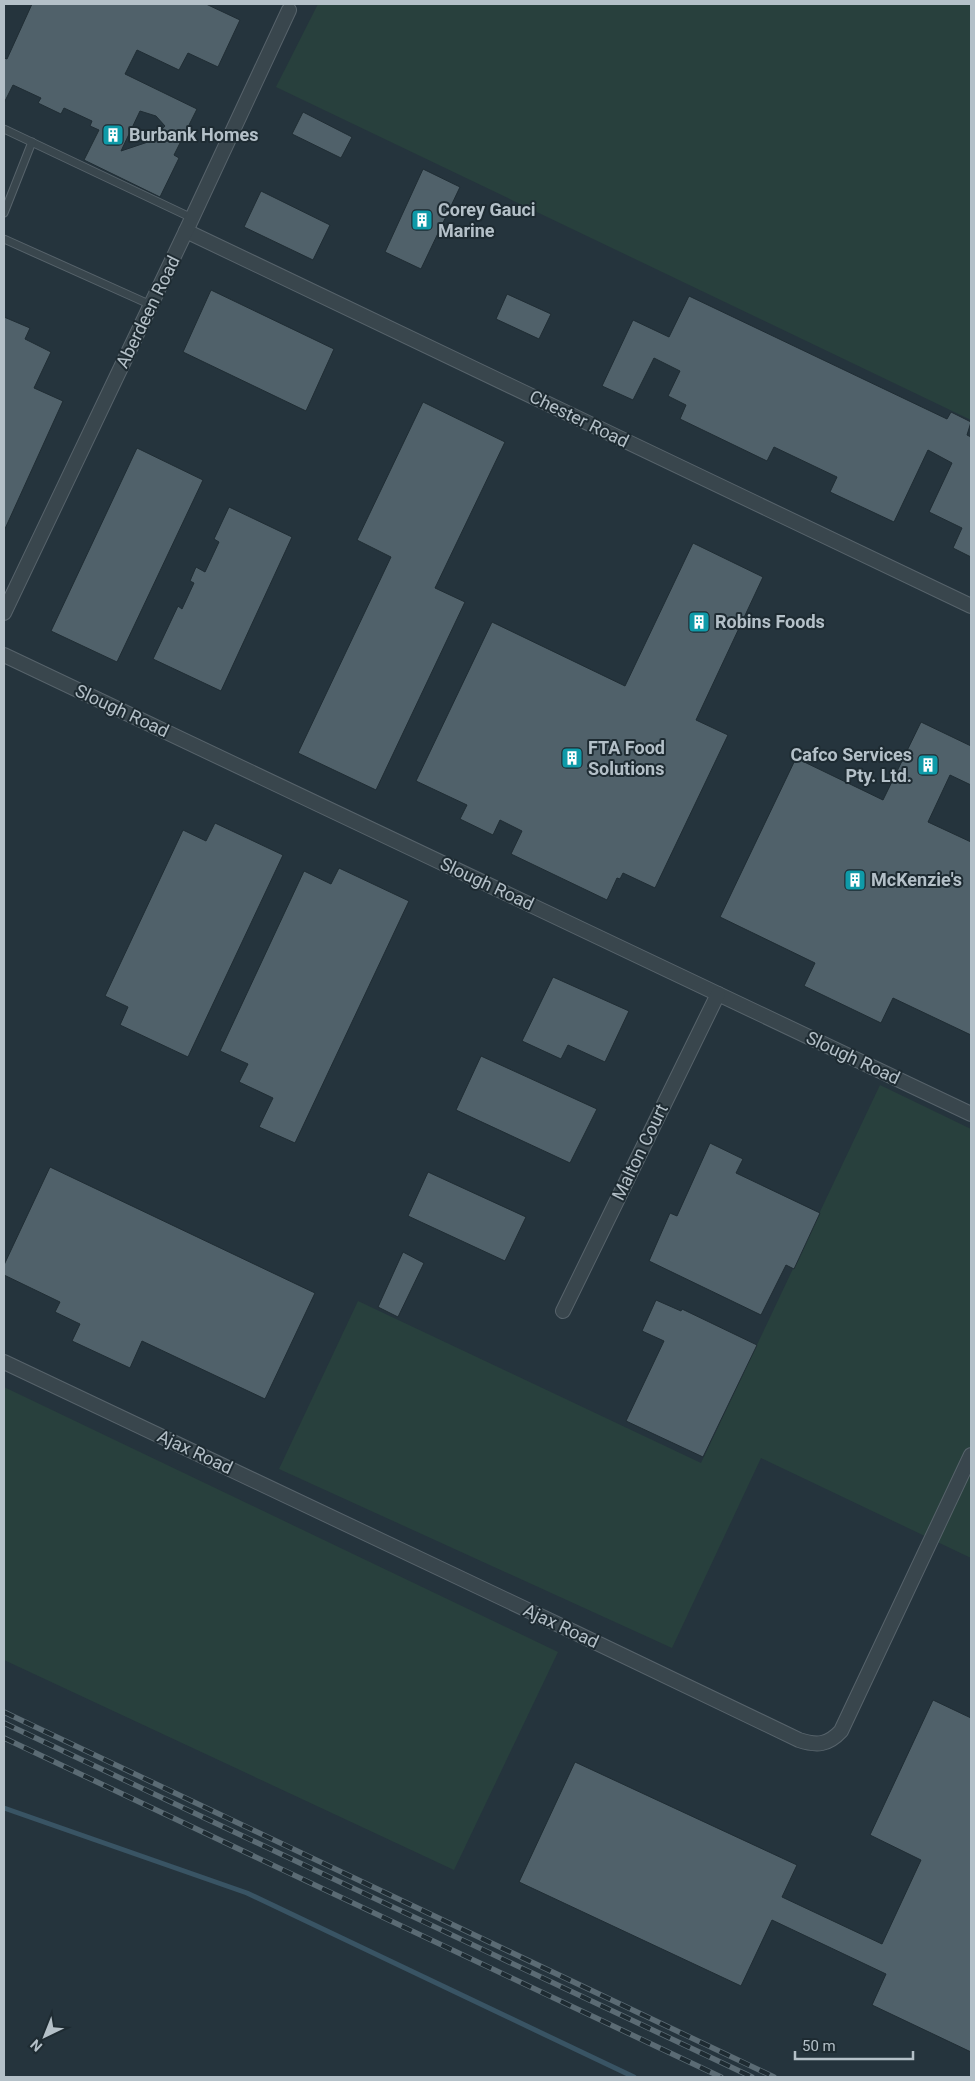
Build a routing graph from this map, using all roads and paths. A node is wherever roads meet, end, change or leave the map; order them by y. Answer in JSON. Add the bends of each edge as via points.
{"nodes":[{"id":1,"x":289,"y":10,"type":"dead end"},
{"id":2,"x":4,"y":129,"type":"edge"},
{"id":3,"x":32,"y":142,"type":"junction"},
{"id":4,"x":4,"y":213,"type":"edge"},
{"id":5,"x":192,"y":218,"type":"junction"},
{"id":6,"x":186,"y":231,"type":"junction"},
{"id":7,"x":4,"y":239,"type":"edge"},
{"id":8,"x":151,"y":305,"type":"junction"},
{"id":9,"x":971,"y":606,"type":"edge"},
{"id":10,"x":4,"y":612,"type":"edge"},
{"id":11,"x":4,"y":655,"type":"edge"},
{"id":12,"x":718,"y":994,"type":"junction"},
{"id":13,"x":971,"y":1114,"type":"edge"},
{"id":14,"x":563,"y":1311,"type":"dead end"},
{"id":15,"x":4,"y":1362,"type":"edge"},
{"id":16,"x":971,"y":1456,"type":"edge"}],
"edges":[{"from":1,"to":5,"type":"street","name":"Aberdeen Road"},
{"from":2,"to":3,"type":"lane"},
{"from":3,"to":4,"type":"lane"},
{"from":3,"to":5,"type":"lane"},
{"from":5,"to":6,"type":"street","name":"Aberdeen Road"},
{"from":6,"to":8,"type":"street","name":"Aberdeen Road"},
{"from":6,"to":9,"type":"street","name":"Chester Road"},
{"from":7,"to":8,"type":"lane"},
{"from":8,"to":10,"type":"street","name":"Aberdeen Road"},
{"from":11,"to":12,"type":"street","name":"Slough Road"},
{"from":12,"to":13,"type":"street","name":"Slough Road"},
{"from":12,"to":14,"type":"street","name":"Malton Court"},
{"from":15,"to":16,"type":"street","name":"Ajax Road","via":[[799,1740],[816,1744],[830,1741],[841,1731]]}]}
